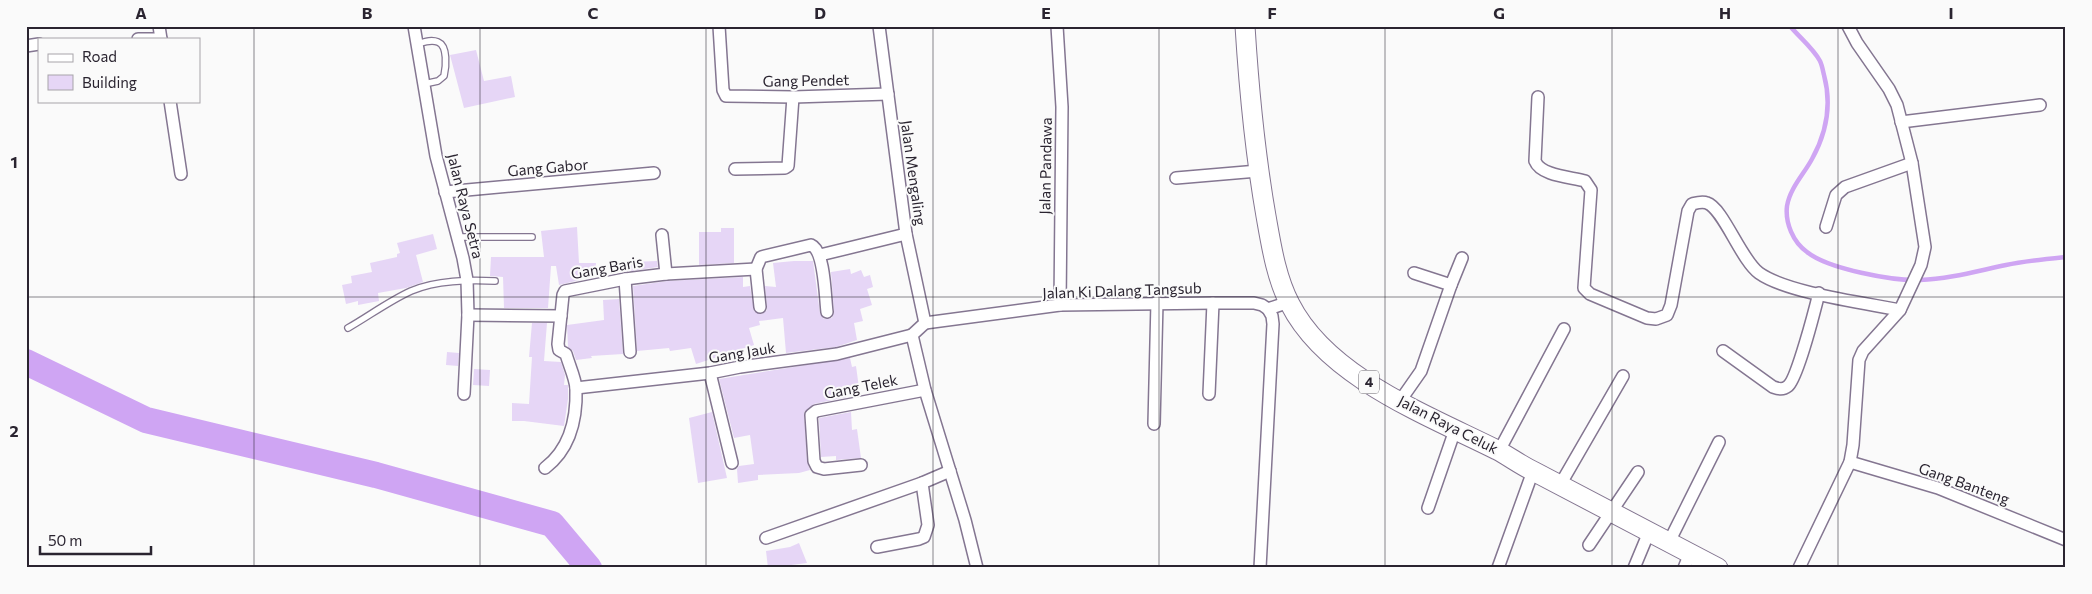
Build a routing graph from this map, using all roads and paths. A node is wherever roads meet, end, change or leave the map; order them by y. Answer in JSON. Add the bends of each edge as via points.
{"nodes":[{"id":1,"x":414,"y":26,"type":"edge"},
{"id":2,"x":719,"y":26,"type":"edge"},
{"id":3,"x":878,"y":26,"type":"edge"},
{"id":4,"x":1057,"y":26,"type":"edge"},
{"id":5,"x":1245,"y":26,"type":"edge"},
{"id":6,"x":1848,"y":26,"type":"edge"},
{"id":7,"x":417,"y":44,"type":"junction"},
{"id":8,"x":424,"y":84,"type":"junction"},
{"id":9,"x":888,"y":94,"type":"junction"},
{"id":10,"x":793,"y":97,"type":"junction"},
{"id":11,"x":1538,"y":97,"type":"dead end"},
{"id":12,"x":170,"y":102,"type":"edge"},
{"id":13,"x":2040,"y":105,"type":"dead end"},
{"id":14,"x":1901,"y":122,"type":"junction"},
{"id":15,"x":1912,"y":163,"type":"junction"},
{"id":16,"x":735,"y":169,"type":"dead end"},
{"id":17,"x":1258,"y":171,"type":"junction"},
{"id":18,"x":654,"y":173,"type":"dead end"},
{"id":19,"x":181,"y":174,"type":"dead end"},
{"id":20,"x":1176,"y":178,"type":"dead end"},
{"id":21,"x":445,"y":192,"type":"junction"},
{"id":22,"x":1826,"y":227,"type":"dead end"},
{"id":23,"x":906,"y":234,"type":"junction"},
{"id":24,"x":662,"y":235,"type":"dead end"},
{"id":25,"x":457,"y":236,"type":"junction"},
{"id":26,"x":532,"y":237,"type":"dead end"},
{"id":27,"x":820,"y":255,"type":"junction"},
{"id":28,"x":1462,"y":258,"type":"dead end"},
{"id":29,"x":756,"y":269,"type":"junction"},
{"id":30,"x":1414,"y":273,"type":"dead end"},
{"id":31,"x":666,"y":274,"type":"junction"},
{"id":32,"x":625,"y":279,"type":"junction"},
{"id":33,"x":467,"y":280,"type":"junction"},
{"id":34,"x":495,"y":281,"type":"dead end"},
{"id":35,"x":1451,"y":285,"type":"junction"},
{"id":36,"x":1820,"y":293,"type":"junction"},
{"id":37,"x":1157,"y":302,"type":"junction"},
{"id":38,"x":1288,"y":302,"type":"junction"},
{"id":39,"x":1213,"y":303,"type":"junction"},
{"id":40,"x":1902,"y":305,"type":"junction"},
{"id":41,"x":1060,"y":306,"type":"junction"},
{"id":42,"x":760,"y":308,"type":"dead end"},
{"id":43,"x":1268,"y":308,"type":"junction"},
{"id":44,"x":827,"y":312,"type":"dead end"},
{"id":45,"x":468,"y":315,"type":"junction"},
{"id":46,"x":561,"y":316,"type":"junction"},
{"id":47,"x":925,"y":323,"type":"junction"},
{"id":48,"x":348,"y":328,"type":"dead end"},
{"id":49,"x":1564,"y":329,"type":"dead end"},
{"id":50,"x":912,"y":335,"type":"junction"},
{"id":51,"x":1722,"y":351,"type":"dead end"},
{"id":52,"x":630,"y":352,"type":"dead end"},
{"id":53,"x":710,"y":373,"type":"junction"},
{"id":54,"x":1623,"y":376,"type":"dead end"},
{"id":55,"x":576,"y":388,"type":"junction"},
{"id":56,"x":925,"y":390,"type":"junction"},
{"id":57,"x":464,"y":394,"type":"dead end"},
{"id":58,"x":1209,"y":394,"type":"dead end"},
{"id":59,"x":1400,"y":401,"type":"junction"},
{"id":60,"x":1154,"y":424,"type":"dead end"},
{"id":61,"x":1456,"y":430,"type":"junction"},
{"id":62,"x":1718,"y":442,"type":"dead end"},
{"id":63,"x":1499,"y":451,"type":"junction"},
{"id":64,"x":1850,"y":462,"type":"junction"},
{"id":65,"x":732,"y":464,"type":"dead end"},
{"id":66,"x":861,"y":465,"type":"dead end"},
{"id":67,"x":545,"y":468,"type":"dead end"},
{"id":68,"x":1532,"y":471,"type":"junction"},
{"id":69,"x":950,"y":472,"type":"junction"},
{"id":70,"x":1638,"y":472,"type":"dead end"},
{"id":71,"x":922,"y":483,"type":"junction"},
{"id":72,"x":1560,"y":485,"type":"junction"},
{"id":73,"x":1428,"y":508,"type":"dead end"},
{"id":74,"x":1613,"y":512,"type":"junction"},
{"id":75,"x":1650,"y":532,"type":"junction"},
{"id":76,"x":766,"y":538,"type":"dead end"},
{"id":77,"x":2066,"y":540,"type":"edge"},
{"id":78,"x":1669,"y":542,"type":"junction"},
{"id":79,"x":1589,"y":545,"type":"dead end"},
{"id":80,"x":877,"y":547,"type":"dead end"},
{"id":81,"x":1687,"y":561,"type":"edge"},
{"id":82,"x":978,"y":568,"type":"edge"},
{"id":83,"x":1260,"y":568,"type":"edge"},
{"id":84,"x":1498,"y":568,"type":"edge"},
{"id":85,"x":1634,"y":568,"type":"edge"},
{"id":86,"x":1718,"y":568,"type":"edge"},
{"id":87,"x":1798,"y":568,"type":"edge"}],
"edges":[{"from":1,"to":7,"type":"street","name":"Jalan Raya Setra"},
{"from":2,"to":10,"type":"street","name":"Gang Pendet","via":[[724,95]]},
{"from":3,"to":9,"type":"street","name":"Jalan Mengaling"},
{"from":4,"to":41,"type":"street","name":"Jalan Pandawa","via":[[1062,107]]},
{"from":5,"to":17,"type":"highway","name":"Jalan Raya Celuk","number":"4"},
{"from":6,"to":14,"type":"street","via":[[1889,89]]},
{"from":7,"to":8,"type":"street","name":"Jalan Raya Setra"},
{"from":7,"to":8,"type":"lane","via":[[430,41],[443,46],[444,76]]},
{"from":8,"to":21,"type":"street","name":"Jalan Raya Setra"},
{"from":9,"to":10,"type":"street","name":"Gang Pendet"},
{"from":9,"to":23,"type":"street","name":"Jalan Mengaling"},
{"from":10,"to":16,"type":"street","via":[[788,166]]},
{"from":11,"to":36,"type":"street","via":[[1537,166],[1585,181],[1591,190],[1584,273],[1586,292],[1646,318],[1667,315],[1688,211],[1692,204],[1706,202],[1712,206],[1746,260],[1759,273],[1778,283]]},
{"from":12,"to":19,"type":"street"},
{"from":13,"to":14,"type":"street"},
{"from":14,"to":15,"type":"street"},
{"from":15,"to":22,"type":"street","via":[[1845,187],[1836,195]]},
{"from":15,"to":40,"type":"street","via":[[1925,247],[1921,265]]},
{"from":17,"to":20,"type":"street"},
{"from":17,"to":38,"type":"highway","name":"Jalan Raya Celuk","number":"4","via":[[1271,241]]},
{"from":18,"to":21,"type":"street","name":"Gang Gabor"},
{"from":21,"to":25,"type":"street","name":"Jalan Raya Setra"},
{"from":23,"to":27,"type":"street"},
{"from":23,"to":47,"type":"street","name":"Jalan Mengaling"},
{"from":24,"to":31,"type":"street"},
{"from":25,"to":26,"type":"lane"},
{"from":25,"to":33,"type":"street","name":"Jalan Raya Setra"},
{"from":27,"to":29,"type":"street","via":[[815,247],[808,245],[764,256]]},
{"from":27,"to":44,"type":"street"},
{"from":28,"to":35,"type":"street"},
{"from":29,"to":31,"type":"street","name":"Gang Baris"},
{"from":29,"to":42,"type":"street"},
{"from":30,"to":35,"type":"street"},
{"from":31,"to":32,"type":"street","name":"Gang Baris"},
{"from":32,"to":46,"type":"street","name":"Gang Baris","via":[[565,291]]},
{"from":32,"to":52,"type":"street"},
{"from":33,"to":34,"type":"lane"},
{"from":33,"to":45,"type":"street","name":"Jalan Raya Setra"},
{"from":33,"to":48,"type":"lane","via":[[412,291]]},
{"from":35,"to":59,"type":"street","via":[[1421,371]]},
{"from":36,"to":40,"type":"street"},
{"from":36,"to":51,"type":"street","via":[[1795,372],[1790,385],[1785,388],[1774,387]]},
{"from":37,"to":39,"type":"street","name":"Jalan Ki Dalang Tangsub"},
{"from":37,"to":41,"type":"street","name":"Jalan Ki Dalang Tangsub"},
{"from":37,"to":60,"type":"street"},
{"from":38,"to":43,"type":"street","name":"Jalan Ki Dalang Tangsub"},
{"from":38,"to":59,"type":"highway","name":"Jalan Raya Celuk","number":"4","via":[[1316,342],[1342,365]]},
{"from":39,"to":43,"type":"street","name":"Jalan Ki Dalang Tangsub","via":[[1254,303]]},
{"from":39,"to":58,"type":"street"},
{"from":40,"to":64,"type":"street","via":[[1863,350],[1857,364]]},
{"from":41,"to":47,"type":"street","name":"Jalan Ki Dalang Tangsub"},
{"from":43,"to":83,"type":"street","via":[[1273,324]]},
{"from":45,"to":46,"type":"street"},
{"from":45,"to":57,"type":"street","name":"Jalan Raya Setra"},
{"from":46,"to":55,"type":"street","name":"Gang Baris","via":[[559,350],[566,354]]},
{"from":47,"to":50,"type":"street"},
{"from":49,"to":63,"type":"street"},
{"from":50,"to":53,"type":"street","name":"Gang Jauk","via":[[837,354]]},
{"from":50,"to":56,"type":"street"},
{"from":53,"to":55,"type":"street","name":"Gang Jauk"},
{"from":53,"to":65,"type":"street"},
{"from":54,"to":72,"type":"street"},
{"from":55,"to":67,"type":"street","name":"Gang Baris","via":[[571,431],[562,451]]},
{"from":56,"to":66,"type":"street","name":"Gang Telek","via":[[816,411],[811,415],[817,467]]},
{"from":56,"to":69,"type":"street"},
{"from":59,"to":61,"type":"highway","name":"Jalan Raya Celuk","number":"4"},
{"from":61,"to":63,"type":"highway","name":"Jalan Raya Celuk","number":"4"},
{"from":61,"to":73,"type":"street"},
{"from":62,"to":78,"type":"street"},
{"from":63,"to":68,"type":"highway","name":"Jalan Raya Celuk","number":"4"},
{"from":64,"to":77,"type":"street","name":"Gang Banteng","via":[[1938,488]]},
{"from":64,"to":87,"type":"street"},
{"from":68,"to":72,"type":"highway","name":"Jalan Raya Celuk","number":"4"},
{"from":68,"to":84,"type":"street"},
{"from":69,"to":71,"type":"street"},
{"from":69,"to":82,"type":"street"},
{"from":70,"to":74,"type":"street"},
{"from":71,"to":76,"type":"street"},
{"from":71,"to":80,"type":"street","via":[[928,525],[924,537]]},
{"from":72,"to":74,"type":"highway","name":"Jalan Raya Celuk","number":"4"},
{"from":74,"to":75,"type":"highway","name":"Jalan Raya Celuk","number":"4"},
{"from":74,"to":79,"type":"street"},
{"from":75,"to":78,"type":"highway","name":"Jalan Raya Celuk","number":"4"},
{"from":75,"to":85,"type":"street"},
{"from":78,"to":81,"type":"highway","name":"Jalan Raya Celuk","number":"4"},
{"from":81,"to":86,"type":"highway","name":"Jalan Raya Celuk","number":"4"}]}
